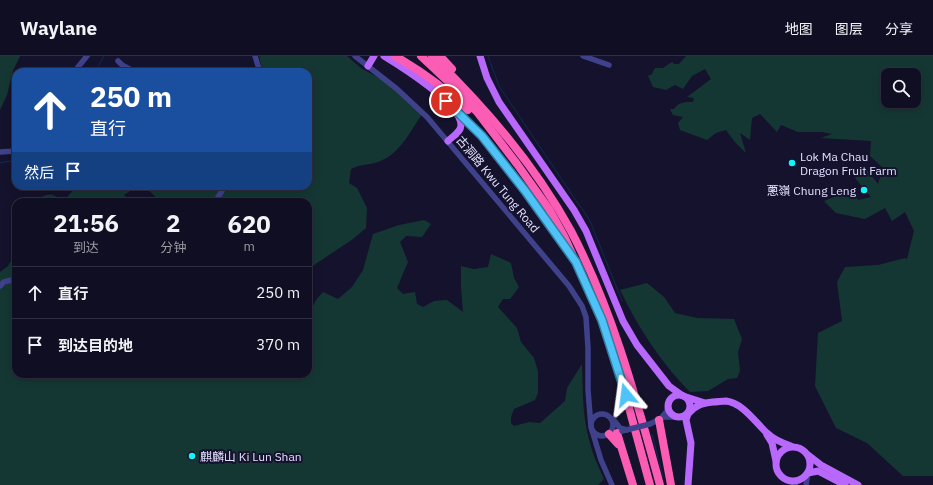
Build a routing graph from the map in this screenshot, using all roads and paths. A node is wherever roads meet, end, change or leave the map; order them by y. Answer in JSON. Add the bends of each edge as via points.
{"nodes":[{"id":1,"x":87,"y":56,"type":"edge"},
{"id":2,"x":255,"y":56,"type":"edge"},
{"id":3,"x":355,"y":56,"type":"edge"},
{"id":4,"x":374,"y":56,"type":"edge"},
{"id":5,"x":384,"y":56,"type":"edge"},
{"id":6,"x":395,"y":56,"type":"edge"},
{"id":7,"x":421,"y":56,"type":"edge"},
{"id":8,"x":432,"y":56,"type":"edge"},
{"id":9,"x":440,"y":56,"type":"edge"},
{"id":10,"x":480,"y":56,"type":"edge"},
{"id":11,"x":582,"y":56,"type":"edge"},
{"id":12,"x":118,"y":61,"type":"dead end"},
{"id":13,"x":609,"y":65,"type":"dead end"},
{"id":14,"x":368,"y":66,"type":"junction"},
{"id":15,"x":77,"y":68,"type":"edge"},
{"id":16,"x":128,"y":68,"type":"edge"},
{"id":17,"x":259,"y":68,"type":"edge"},
{"id":18,"x":453,"y":108,"type":"junction"},
{"id":19,"x":494,"y":133,"type":"junction"},
{"id":20,"x":505,"y":135,"type":"junction"},
{"id":21,"x":448,"y":141,"type":"junction"},
{"id":22,"x":12,"y":151,"type":"edge"},
{"id":23,"x":0,"y":152,"type":"edge"},
{"id":24,"x":576,"y":262,"type":"junction"},
{"id":25,"x":12,"y":280,"type":"edge"},
{"id":26,"x":0,"y":286,"type":"edge"},
{"id":27,"x":669,"y":386,"type":"junction"},
{"id":28,"x":588,"y":390,"type":"junction"},
{"id":29,"x":682,"y":395,"type":"junction"},
{"id":30,"x":669,"y":402,"type":"junction"},
{"id":31,"x":705,"y":403,"type":"junction"},
{"id":32,"x":688,"y":413,"type":"junction"},
{"id":33,"x":599,"y":414,"type":"junction"},
{"id":34,"x":677,"y":417,"type":"junction"},
{"id":35,"x":611,"y":418,"type":"junction"},
{"id":36,"x":659,"y":420,"type":"junction"},
{"id":37,"x":591,"y":427,"type":"junction"},
{"id":38,"x":688,"y":428,"type":"junction"},
{"id":39,"x":615,"y":433,"type":"junction"},
{"id":40,"x":766,"y":433,"type":"junction"},
{"id":41,"x":595,"y":442,"type":"junction"},
{"id":42,"x":790,"y":446,"type":"junction"},
{"id":43,"x":808,"y":455,"type":"junction"},
{"id":44,"x":776,"y":461,"type":"junction"},
{"id":45,"x":808,"y":473,"type":"junction"},
{"id":46,"x":793,"y":483,"type":"edge"},
{"id":47,"x":612,"y":485,"type":"edge"},
{"id":48,"x":633,"y":485,"type":"edge"},
{"id":49,"x":650,"y":485,"type":"edge"},
{"id":50,"x":660,"y":485,"type":"edge"},
{"id":51,"x":671,"y":485,"type":"edge"},
{"id":52,"x":688,"y":485,"type":"edge"},
{"id":53,"x":806,"y":485,"type":"edge"},
{"id":54,"x":845,"y":485,"type":"edge"},
{"id":55,"x":858,"y":485,"type":"edge"}],
"edges":[{"from":1,"to":15,"type":"street"},
{"from":2,"to":17,"type":"street"},
{"from":3,"to":14,"type":"street","name":"古洞路 Kwu Tung Road"},
{"from":4,"to":14,"type":"main road"},
{"from":5,"to":18,"type":"main road"},
{"from":6,"to":19,"type":"highway","via":[[444,88]]},
{"from":7,"to":19,"type":"highway","via":[[455,88]]},
{"from":8,"to":20,"type":"highway"},
{"from":9,"to":20,"type":"highway"},
{"from":10,"to":27,"type":"main road","via":[[499,102],[586,230],[623,321],[639,348]]},
{"from":11,"to":13,"type":"street"},
{"from":12,"to":16,"type":"street"},
{"from":14,"to":21,"type":"street","name":"古洞路 Kwu Tung Road","via":[[411,101]]},
{"from":18,"to":21,"type":"main road","via":[[461,125],[460,131]]},
{"from":18,"to":24,"type":"highway","via":[[482,136]]},
{"from":19,"to":24,"type":"highway","via":[[549,209]]},
{"from":20,"to":50,"type":"highway","via":[[570,230],[599,290],[624,358]]},
{"from":21,"to":28,"type":"street","name":"古洞路 Kwu Tung Road","via":[[569,286],[582,306],[587,325]]},
{"from":22,"to":23,"type":"street"},
{"from":24,"to":49,"type":"highway","via":[[604,326]]},
{"from":25,"to":26,"type":"street"},
{"from":27,"to":29,"type":"main road"},
{"from":27,"to":30,"type":"main road"},
{"from":28,"to":33,"type":"street","via":[[594,409]]},
{"from":28,"to":37,"type":"street","name":"古洞路 Kwu Tung Road"},
{"from":29,"to":30,"type":"main road","via":[[674,396]]},
{"from":29,"to":31,"type":"main road"},
{"from":29,"to":32,"type":"main road","via":[[690,402]]},
{"from":30,"to":34,"type":"main road","via":[[670,412]]},
{"from":30,"to":36,"type":"street"},
{"from":31,"to":32,"type":"main road"},
{"from":31,"to":40,"type":"main road","via":[[732,403],[755,420]]},
{"from":32,"to":34,"type":"main road","via":[[683,417]]},
{"from":32,"to":38,"type":"main road"},
{"from":33,"to":35,"type":"street","via":[[606,414]]},
{"from":33,"to":37,"type":"street","via":[[593,418]]},
{"from":34,"to":36,"type":"street"},
{"from":34,"to":38,"type":"main road","via":[[684,420]]},
{"from":35,"to":39,"type":"street"},
{"from":35,"to":39,"type":"street","via":[[620,428]]},
{"from":36,"to":39,"type":"street","bridge":true},
{"from":36,"to":51,"type":"highway"},
{"from":37,"to":39,"type":"street","via":[[596,434]]},
{"from":37,"to":41,"type":"street","name":"古洞路 Kwu Tung Road"},
{"from":38,"to":52,"type":"main road","via":[[691,443]]},
{"from":39,"to":41,"type":"street"},
{"from":39,"to":41,"type":"street","via":[[598,438]]},
{"from":39,"to":48,"type":"highway"},
{"from":40,"to":42,"type":"main road"},
{"from":40,"to":44,"type":"main road","via":[[772,443]]},
{"from":41,"to":47,"type":"street","name":"古洞路 Kwu Tung Road"},
{"from":42,"to":43,"type":"main road","via":[[799,447]]},
{"from":42,"to":44,"type":"main road","via":[[780,452]]},
{"from":43,"to":45,"type":"main road"},
{"from":43,"to":55,"type":"main road"},
{"from":44,"to":46,"type":"main road","via":[[778,473]]},
{"from":45,"to":46,"type":"main road"},
{"from":45,"to":53,"type":"street"},
{"from":45,"to":54,"type":"main road","via":[[818,471]]}]}
